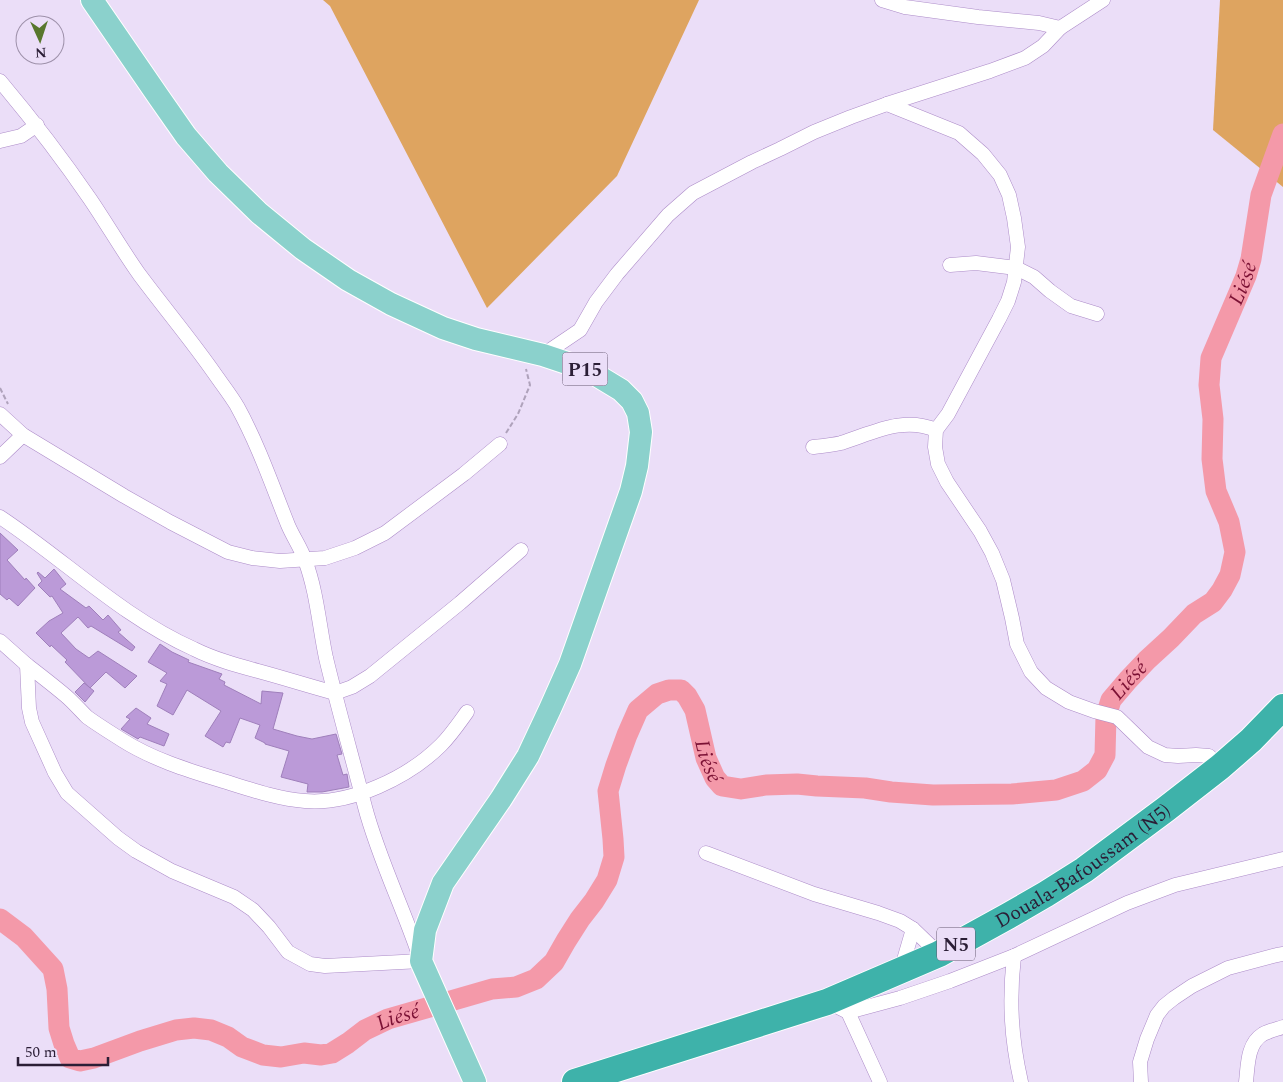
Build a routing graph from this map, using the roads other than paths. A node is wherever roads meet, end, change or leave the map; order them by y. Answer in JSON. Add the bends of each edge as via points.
{"nodes":[{"id":1,"x":92,"y":0,"type":"edge"},
{"id":2,"x":882,"y":0,"type":"edge"},
{"id":3,"x":1103,"y":0,"type":"edge"},
{"id":4,"x":1060,"y":28,"type":"junction"},
{"id":5,"x":0,"y":80,"type":"edge"},
{"id":6,"x":887,"y":104,"type":"junction"},
{"id":7,"x":37,"y":126,"type":"junction"},
{"id":8,"x":0,"y":141,"type":"edge"},
{"id":9,"x":950,"y":265,"type":"dead end"},
{"id":10,"x":1016,"y":268,"type":"junction"},
{"id":11,"x":1097,"y":314,"type":"dead end"},
{"id":12,"x":544,"y":355,"type":"junction"},
{"id":13,"x":0,"y":414,"type":"edge"},
{"id":14,"x":936,"y":430,"type":"junction"},
{"id":15,"x":23,"y":434,"type":"junction"},
{"id":16,"x":500,"y":444,"type":"road end"},
{"id":17,"x":814,"y":447,"type":"dead end"},
{"id":18,"x":0,"y":458,"type":"edge"},
{"id":19,"x":0,"y":517,"type":"edge"},
{"id":20,"x":521,"y":550,"type":"dead end"},
{"id":21,"x":305,"y":560,"type":"junction"},
{"id":22,"x":0,"y":640,"type":"edge"},
{"id":23,"x":27,"y":665,"type":"junction"},
{"id":24,"x":335,"y":693,"type":"junction"},
{"id":25,"x":1283,"y":707,"type":"edge"},
{"id":26,"x":467,"y":712,"type":"dead end"},
{"id":27,"x":1220,"y":767,"type":"junction"},
{"id":28,"x":361,"y":793,"type":"junction"},
{"id":29,"x":706,"y":853,"type":"dead end"},
{"id":30,"x":1283,"y":859,"type":"edge"},
{"id":31,"x":913,"y":929,"type":"junction"},
{"id":32,"x":939,"y":954,"type":"junction"},
{"id":33,"x":1283,"y":954,"type":"edge"},
{"id":34,"x":1014,"y":956,"type":"junction"},
{"id":35,"x":421,"y":961,"type":"junction"},
{"id":36,"x":901,"y":970,"type":"junction"},
{"id":37,"x":838,"y":1007,"type":"junction"},
{"id":38,"x":1283,"y":1027,"type":"edge"},
{"id":39,"x":475,"y":1082,"type":"edge"},
{"id":40,"x":575,"y":1082,"type":"edge"},
{"id":41,"x":880,"y":1082,"type":"edge"},
{"id":42,"x":1021,"y":1082,"type":"edge"},
{"id":43,"x":1141,"y":1082,"type":"edge"},
{"id":44,"x":1246,"y":1082,"type":"edge"}],
"edges":[{"from":1,"to":12,"type":"main road","number":"P15","via":[[186,136],[259,213],[303,249],[390,304],[451,331]]},
{"from":2,"to":4,"type":"street","via":[[905,7],[1039,22]]},
{"from":3,"to":4,"type":"street"},
{"from":4,"to":6,"type":"street","via":[[1043,46],[1025,58]]},
{"from":5,"to":7,"type":"street"},
{"from":6,"to":10,"type":"street","via":[[958,133],[983,154],[1000,175],[1014,218],[1018,246]]},
{"from":6,"to":12,"type":"street","via":[[814,132],[694,193],[668,215],[635,252],[596,302],[580,330]]},
{"from":7,"to":8,"type":"street","via":[[21,136]]},
{"from":7,"to":21,"type":"street","via":[[236,405]]},
{"from":9,"to":10,"type":"street","via":[[976,263]]},
{"from":10,"to":11,"type":"street","via":[[1034,277],[1071,306]]},
{"from":10,"to":14,"type":"street","via":[[1008,301],[948,414]]},
{"from":12,"to":35,"type":"main road","number":"P15","via":[[588,370],[632,401],[641,432],[631,491],[570,664],[550,709],[528,756],[443,883],[424,930]]},
{"from":13,"to":15,"type":"street"},
{"from":14,"to":17,"type":"street","via":[[911,424]]},
{"from":14,"to":27,"type":"street","via":[[938,464],[992,553],[1003,580],[1017,644],[1031,672],[1046,688],[1069,702],[1117,716],[1148,747],[1165,755],[1209,756]]},
{"from":15,"to":18,"type":"street"},
{"from":15,"to":21,"type":"street","via":[[124,496],[228,552],[280,561]]},
{"from":16,"to":21,"type":"street","via":[[385,533],[355,548],[325,558]]},
{"from":19,"to":24,"type":"street","via":[[129,612],[171,638],[216,659]]},
{"from":20,"to":24,"type":"street","via":[[370,676]]},
{"from":21,"to":24,"type":"street"},
{"from":22,"to":23,"type":"street"},
{"from":23,"to":28,"type":"street","via":[[88,717],[123,741],[158,759],[259,792],[304,801],[342,799]]},
{"from":23,"to":35,"type":"street","via":[[32,722],[55,773],[67,793],[124,842],[172,870],[234,897],[253,910],[288,952],[310,964],[333,966]]},
{"from":24,"to":28,"type":"street"},
{"from":25,"to":27,"type":"highway","name":"Douala-Bafoussam (N5)","number":"N5"},
{"from":26,"to":28,"type":"street","via":[[441,745],[423,760]]},
{"from":27,"to":32,"type":"highway","name":"Douala-Bafoussam (N5)","number":"N5","via":[[1084,870]]},
{"from":28,"to":35,"type":"street","via":[[378,851]]},
{"from":29,"to":31,"type":"street","via":[[814,894],[878,912]]},
{"from":30,"to":34,"type":"street","via":[[1175,885],[1127,903]]},
{"from":31,"to":32,"type":"street"},
{"from":31,"to":36,"type":"street"},
{"from":32,"to":36,"type":"highway","name":"Douala-Bafoussam (N5)","number":"N5"},
{"from":33,"to":43,"type":"street","via":[[1228,968],[1192,986],[1164,1006],[1157,1015],[1140,1062]]},
{"from":34,"to":37,"type":"street","via":[[900,998]]},
{"from":34,"to":42,"type":"street","via":[[1012,1036]]},
{"from":35,"to":39,"type":"main road"},
{"from":36,"to":37,"type":"highway","name":"Douala-Bafoussam (N5)","number":"N5"},
{"from":37,"to":40,"type":"highway","name":"Douala-Bafoussam (N5)","number":"N5"},
{"from":37,"to":41,"type":"street"},
{"from":38,"to":44,"type":"street","via":[[1263,1034],[1253,1044]]}]}
